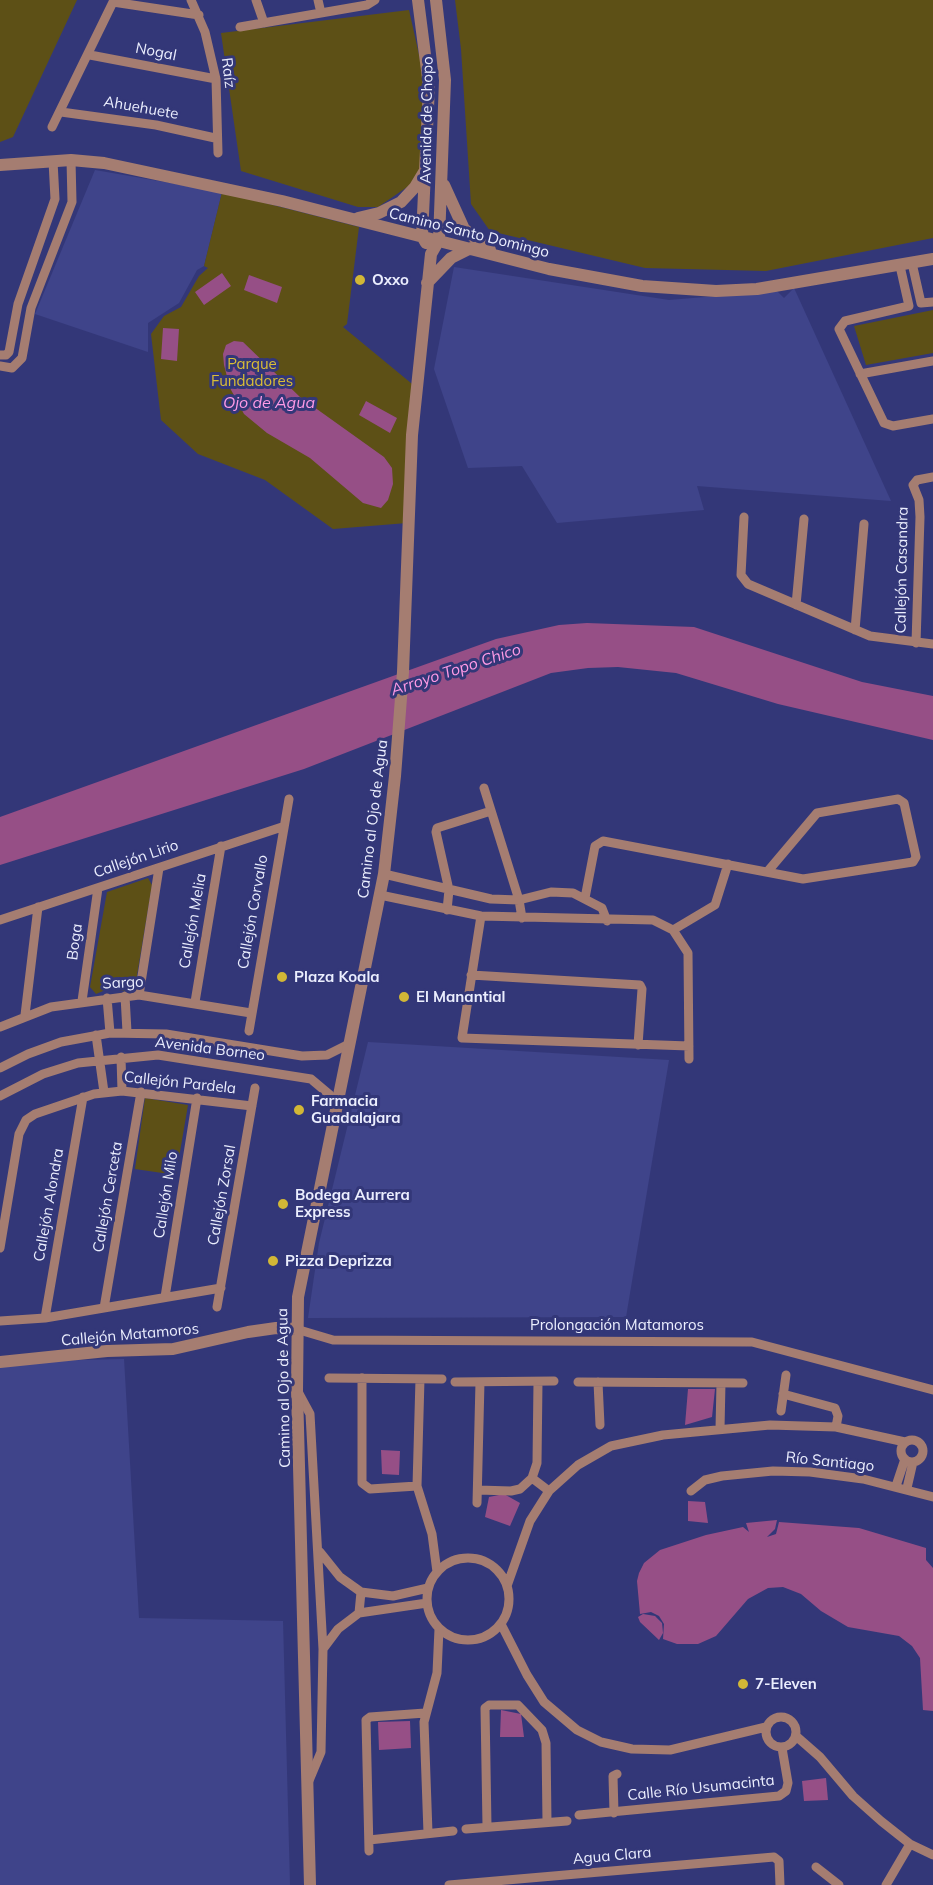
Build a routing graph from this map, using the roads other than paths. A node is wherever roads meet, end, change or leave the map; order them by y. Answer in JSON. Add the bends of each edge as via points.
{"nodes":[{"id":1,"x":191,"y":0,"type":"edge"},
{"id":2,"x":256,"y":0,"type":"edge"},
{"id":3,"x":318,"y":0,"type":"edge"},
{"id":4,"x":375,"y":0,"type":"edge"},
{"id":5,"x":418,"y":0,"type":"edge"},
{"id":6,"x":436,"y":0,"type":"edge"},
{"id":7,"x":113,"y":1,"type":"edge"},
{"id":8,"x":321,"y":13,"type":"junction"},
{"id":9,"x":199,"y":15,"type":"junction"},
{"id":10,"x":264,"y":23,"type":"junction"},
{"id":11,"x":240,"y":27,"type":"dead end"},
{"id":12,"x":90,"y":55,"type":"junction"},
{"id":13,"x":216,"y":79,"type":"junction"},
{"id":14,"x":61,"y":112,"type":"junction"},
{"id":15,"x":52,"y":127,"type":"dead end"},
{"id":16,"x":215,"y":138,"type":"junction"},
{"id":17,"x":218,"y":153,"type":"dead end"},
{"id":18,"x":71,"y":160,"type":"junction"},
{"id":19,"x":53,"y":161,"type":"junction"},
{"id":20,"x":0,"y":165,"type":"edge"},
{"id":21,"x":427,"y":165,"type":"junction"},
{"id":22,"x":442,"y":178,"type":"junction"},
{"id":23,"x":347,"y":218,"type":"junction"},
{"id":24,"x":422,"y":236,"type":"junction"},
{"id":25,"x":439,"y":240,"type":"junction"},
{"id":26,"x":471,"y":248,"type":"junction"},
{"id":27,"x":431,"y":254,"type":"junction"},
{"id":28,"x":498,"y":256,"type":"junction"},
{"id":29,"x":933,"y":259,"type":"edge"},
{"id":30,"x":906,"y":265,"type":"junction"},
{"id":31,"x":427,"y":283,"type":"junction"},
{"id":32,"x":933,"y":302,"type":"edge"},
{"id":33,"x":0,"y":355,"type":"edge"},
{"id":34,"x":933,"y":361,"type":"edge"},
{"id":35,"x":0,"y":366,"type":"edge"},
{"id":36,"x":860,"y":374,"type":"junction"},
{"id":37,"x":933,"y":419,"type":"edge"},
{"id":38,"x":933,"y":477,"type":"edge"},
{"id":39,"x":744,"y":517,"type":"dead end"},
{"id":40,"x":804,"y":519,"type":"dead end"},
{"id":41,"x":864,"y":524,"type":"dead end"},
{"id":42,"x":796,"y":605,"type":"junction"},
{"id":43,"x":855,"y":630,"type":"junction"},
{"id":44,"x":916,"y":643,"type":"junction"},
{"id":45,"x":933,"y":644,"type":"edge"},
{"id":46,"x":484,"y":788,"type":"dead end"},
{"id":47,"x":288,"y":799,"type":"dead end"},
{"id":48,"x":491,"y":811,"type":"junction"},
{"id":49,"x":282,"y":827,"type":"junction"},
{"id":50,"x":221,"y":846,"type":"junction"},
{"id":51,"x":728,"y":864,"type":"junction"},
{"id":52,"x":159,"y":868,"type":"junction"},
{"id":53,"x":768,"y":871,"type":"junction"},
{"id":54,"x":384,"y":874,"type":"junction"},
{"id":55,"x":98,"y":888,"type":"junction"},
{"id":56,"x":449,"y":890,"type":"junction"},
{"id":57,"x":380,"y":895,"type":"junction"},
{"id":58,"x":585,"y":898,"type":"junction"},
{"id":59,"x":519,"y":900,"type":"junction"},
{"id":60,"x":38,"y":908,"type":"junction"},
{"id":61,"x":447,"y":909,"type":"junction"},
{"id":62,"x":481,"y":916,"type":"junction"},
{"id":63,"x":522,"y":918,"type":"junction"},
{"id":64,"x":0,"y":920,"type":"edge"},
{"id":65,"x":607,"y":921,"type":"junction"},
{"id":66,"x":673,"y":930,"type":"junction"},
{"id":67,"x":471,"y":975,"type":"junction"},
{"id":68,"x":139,"y":995,"type":"junction"},
{"id":69,"x":125,"y":996,"type":"junction"},
{"id":70,"x":107,"y":998,"type":"junction"},
{"id":71,"x":82,"y":1001,"type":"junction"},
{"id":72,"x":195,"y":1002,"type":"junction"},
{"id":73,"x":251,"y":1013,"type":"junction"},
{"id":74,"x":25,"y":1015,"type":"junction"},
{"id":75,"x":0,"y":1027,"type":"edge"},
{"id":76,"x":249,"y":1031,"type":"dead end"},
{"id":77,"x":127,"y":1032,"type":"junction"},
{"id":78,"x":110,"y":1033,"type":"junction"},
{"id":79,"x":96,"y":1035,"type":"junction"},
{"id":80,"x":349,"y":1044,"type":"junction"},
{"id":81,"x":638,"y":1045,"type":"junction"},
{"id":82,"x":688,"y":1046,"type":"junction"},
{"id":83,"x":302,"y":1056,"type":"junction"},
{"id":84,"x":121,"y":1057,"type":"junction"},
{"id":85,"x":689,"y":1059,"type":"dead end"},
{"id":86,"x":99,"y":1060,"type":"junction"},
{"id":87,"x":0,"y":1068,"type":"edge"},
{"id":88,"x":298,"y":1076,"type":"junction"},
{"id":89,"x":255,"y":1088,"type":"dead end"},
{"id":90,"x":122,"y":1091,"type":"junction"},
{"id":91,"x":104,"y":1092,"type":"junction"},
{"id":92,"x":141,"y":1092,"type":"junction"},
{"id":93,"x":0,"y":1096,"type":"edge"},
{"id":94,"x":83,"y":1097,"type":"junction"},
{"id":95,"x":197,"y":1098,"type":"junction"},
{"id":96,"x":252,"y":1106,"type":"junction"},
{"id":97,"x":337,"y":1109,"type":"junction"},
{"id":98,"x":0,"y":1248,"type":"edge"},
{"id":99,"x":221,"y":1288,"type":"junction"},
{"id":100,"x":165,"y":1297,"type":"junction"},
{"id":101,"x":217,"y":1307,"type":"dead end"},
{"id":102,"x":104,"y":1308,"type":"junction"},
{"id":103,"x":45,"y":1318,"type":"junction"},
{"id":104,"x":0,"y":1321,"type":"edge"},
{"id":105,"x":296,"y":1329,"type":"junction"},
{"id":106,"x":0,"y":1362,"type":"edge"},
{"id":107,"x":786,"y":1376,"type":"dead end"},
{"id":108,"x":329,"y":1378,"type":"dead end"},
{"id":109,"x":362,"y":1378,"type":"junction"},
{"id":110,"x":420,"y":1379,"type":"junction"},
{"id":111,"x":442,"y":1379,"type":"dead end"},
{"id":112,"x":554,"y":1381,"type":"dead end"},
{"id":113,"x":455,"y":1382,"type":"dead end"},
{"id":114,"x":480,"y":1382,"type":"junction"},
{"id":115,"x":538,"y":1382,"type":"junction"},
{"id":116,"x":578,"y":1382,"type":"dead end"},
{"id":117,"x":598,"y":1382,"type":"junction"},
{"id":118,"x":721,"y":1383,"type":"junction"},
{"id":119,"x":743,"y":1383,"type":"dead end"},
{"id":120,"x":297,"y":1390,"type":"junction"},
{"id":121,"x":933,"y":1390,"type":"edge"},
{"id":122,"x":783,"y":1394,"type":"junction"},
{"id":123,"x":781,"y":1411,"type":"dead end"},
{"id":124,"x":600,"y":1425,"type":"dead end"},
{"id":125,"x":836,"y":1427,"type":"junction"},
{"id":126,"x":720,"y":1429,"type":"junction"},
{"id":127,"x":905,"y":1442,"type":"junction"},
{"id":128,"x":922,"y":1445,"type":"junction"},
{"id":129,"x":933,"y":1449,"type":"edge"},
{"id":130,"x":909,"y":1461,"type":"junction"},
{"id":131,"x":532,"y":1478,"type":"junction"},
{"id":132,"x":417,"y":1486,"type":"junction"},
{"id":133,"x":896,"y":1486,"type":"junction"},
{"id":134,"x":906,"y":1488,"type":"junction"},
{"id":135,"x":478,"y":1490,"type":"junction"},
{"id":136,"x":549,"y":1491,"type":"junction"},
{"id":137,"x":691,"y":1491,"type":"dead end"},
{"id":138,"x":933,"y":1497,"type":"edge"},
{"id":139,"x":477,"y":1503,"type":"dead end"},
{"id":140,"x":319,"y":1552,"type":"junction"},
{"id":141,"x":437,"y":1572,"type":"junction"},
{"id":142,"x":507,"y":1586,"type":"junction"},
{"id":143,"x":428,"y":1588,"type":"junction"},
{"id":144,"x":361,"y":1592,"type":"junction"},
{"id":145,"x":427,"y":1603,"type":"junction"},
{"id":146,"x":359,"y":1613,"type":"junction"},
{"id":147,"x":501,"y":1624,"type":"junction"},
{"id":148,"x":440,"y":1629,"type":"junction"},
{"id":149,"x":323,"y":1649,"type":"junction"},
{"id":150,"x":544,"y":1702,"type":"junction"},
{"id":151,"x":425,"y":1713,"type":"junction"},
{"id":152,"x":528,"y":1715,"type":"junction"},
{"id":153,"x":766,"y":1727,"type":"junction"},
{"id":154,"x":796,"y":1736,"type":"junction"},
{"id":155,"x":782,"y":1748,"type":"junction"},
{"id":156,"x":616,"y":1774,"type":"dead end"},
{"id":157,"x":308,"y":1783,"type":"junction"},
{"id":158,"x":614,"y":1813,"type":"junction"},
{"id":159,"x":579,"y":1815,"type":"dead end"},
{"id":160,"x":567,"y":1821,"type":"dead end"},
{"id":161,"x":547,"y":1822,"type":"junction"},
{"id":162,"x":487,"y":1826,"type":"junction"},
{"id":163,"x":466,"y":1829,"type":"dead end"},
{"id":164,"x":453,"y":1832,"type":"dead end"},
{"id":165,"x":428,"y":1833,"type":"junction"},
{"id":166,"x":369,"y":1840,"type":"junction"},
{"id":167,"x":910,"y":1844,"type":"junction"},
{"id":168,"x":369,"y":1851,"type":"dead end"},
{"id":169,"x":933,"y":1855,"type":"edge"},
{"id":170,"x":816,"y":1867,"type":"dead end"},
{"id":171,"x":309,"y":1885,"type":"edge"},
{"id":172,"x":448,"y":1885,"type":"edge"},
{"id":173,"x":780,"y":1885,"type":"edge"},
{"id":174,"x":838,"y":1885,"type":"edge"},
{"id":175,"x":886,"y":1885,"type":"edge"}],
"edges":[{"from":1,"to":9,"type":"street","name":"Raíz"},
{"from":2,"to":10,"type":"street"},
{"from":3,"to":8,"type":"street"},
{"from":4,"to":8,"type":"street"},
{"from":5,"to":21,"type":"street","name":"Avenida de Chopo","via":[[429,86]]},
{"from":6,"to":22,"type":"street","name":"Avenida de Chopo","via":[[445,80]]},
{"from":7,"to":9,"type":"street"},
{"from":7,"to":12,"type":"street"},
{"from":8,"to":10,"type":"street"},
{"from":9,"to":13,"type":"street","name":"Raíz"},
{"from":10,"to":11,"type":"street"},
{"from":12,"to":13,"type":"street","name":"Nogal"},
{"from":12,"to":14,"type":"street"},
{"from":13,"to":16,"type":"street","name":"Raíz"},
{"from":14,"to":15,"type":"street"},
{"from":14,"to":16,"type":"street","name":"Ahuehuete"},
{"from":16,"to":17,"type":"street","name":"Raíz"},
{"from":18,"to":19,"type":"street","name":"Camino Santo Domingo"},
{"from":18,"to":23,"type":"street","name":"Camino Santo Domingo","via":[[152,172]]},
{"from":18,"to":35,"type":"street","via":[[72,202],[32,308],[22,358],[12,368]]},
{"from":19,"to":20,"type":"street","name":"Camino Santo Domingo"},
{"from":19,"to":33,"type":"street","via":[[55,199],[18,304],[9,352]]},
{"from":21,"to":23,"type":"street","via":[[415,187],[400,202],[379,213]]},
{"from":21,"to":24,"type":"street","name":"Avenida de Chopo"},
{"from":22,"to":25,"type":"street","name":"Avenida de Chopo"},
{"from":22,"to":28,"type":"street","via":[[464,229]]},
{"from":23,"to":24,"type":"street","name":"Camino Santo Domingo"},
{"from":24,"to":25,"type":"street","name":"Camino Santo Domingo"},
{"from":24,"to":27,"type":"street"},
{"from":25,"to":26,"type":"street","name":"Camino Santo Domingo"},
{"from":25,"to":27,"type":"street","name":"Camino al Ojo de Agua"},
{"from":26,"to":28,"type":"street","name":"Camino Santo Domingo"},
{"from":26,"to":31,"type":"street","via":[[451,258]]},
{"from":27,"to":31,"type":"street","name":"Camino al Ojo de Agua"},
{"from":28,"to":30,"type":"street","name":"Camino Santo Domingo","via":[[593,279],[716,291],[757,289]]},
{"from":29,"to":30,"type":"street","name":"Camino Santo Domingo"},
{"from":30,"to":32,"type":"street","via":[[921,303]]},
{"from":30,"to":36,"type":"street","via":[[909,306],[845,321],[839,327]]},
{"from":31,"to":54,"type":"street","name":"Camino al Ojo de Agua","via":[[409,470],[403,672]]},
{"from":34,"to":36,"type":"street"},
{"from":36,"to":37,"type":"street","via":[[884,423],[893,426]]},
{"from":38,"to":44,"type":"street","name":"Callejón Casandra","via":[[917,480],[913,485],[920,517]]},
{"from":39,"to":42,"type":"street","via":[[742,579]]},
{"from":40,"to":42,"type":"street"},
{"from":41,"to":43,"type":"street"},
{"from":42,"to":43,"type":"street"},
{"from":43,"to":44,"type":"street"},
{"from":44,"to":45,"type":"street"},
{"from":46,"to":48,"type":"street"},
{"from":47,"to":49,"type":"street","name":"Callejón Corvallo"},
{"from":48,"to":56,"type":"street","via":[[437,828]]},
{"from":48,"to":59,"type":"street"},
{"from":49,"to":50,"type":"street","name":"Callejón Lirio"},
{"from":49,"to":73,"type":"street","name":"Callejón Corvallo"},
{"from":50,"to":52,"type":"street","name":"Callejón Lirio"},
{"from":50,"to":72,"type":"street","name":"Callejón Melia"},
{"from":51,"to":53,"type":"street"},
{"from":51,"to":58,"type":"street","via":[[603,841],[596,846]]},
{"from":51,"to":66,"type":"street","via":[[716,905]]},
{"from":52,"to":55,"type":"street","name":"Callejón Lirio"},
{"from":52,"to":68,"type":"street"},
{"from":53,"to":53,"type":"street","via":[[817,813],[898,799],[904,803],[916,857],[913,862],[811,879]]},
{"from":54,"to":56,"type":"street"},
{"from":54,"to":57,"type":"street","name":"Camino al Ojo de Agua"},
{"from":55,"to":60,"type":"street","name":"Callejón Lirio"},
{"from":55,"to":71,"type":"street","name":"Boga"},
{"from":56,"to":59,"type":"street","via":[[481,898]]},
{"from":56,"to":61,"type":"street"},
{"from":57,"to":61,"type":"street"},
{"from":57,"to":80,"type":"street","name":"Camino al Ojo de Agua"},
{"from":58,"to":59,"type":"street","via":[[565,891]]},
{"from":58,"to":65,"type":"street","via":[[602,908]]},
{"from":59,"to":63,"type":"street"},
{"from":60,"to":64,"type":"street","name":"Callejón Lirio"},
{"from":60,"to":74,"type":"street"},
{"from":61,"to":62,"type":"street"},
{"from":62,"to":63,"type":"street"},
{"from":62,"to":67,"type":"street"},
{"from":63,"to":65,"type":"street"},
{"from":65,"to":66,"type":"street","via":[[653,920]]},
{"from":66,"to":82,"type":"street","via":[[688,953]]},
{"from":67,"to":81,"type":"street","via":[[640,985]]},
{"from":67,"to":81,"type":"street","via":[[461,1036],[465,1040]]},
{"from":68,"to":69,"type":"street","name":"Sargo"},
{"from":68,"to":72,"type":"street","name":"Sargo"},
{"from":69,"to":70,"type":"street","name":"Sargo"},
{"from":69,"to":77,"type":"street"},
{"from":70,"to":71,"type":"street","name":"Sargo"},
{"from":70,"to":78,"type":"street"},
{"from":71,"to":74,"type":"street","name":"Sargo"},
{"from":72,"to":73,"type":"street","name":"Sargo"},
{"from":73,"to":76,"type":"street","name":"Callejón Corvallo"},
{"from":74,"to":75,"type":"street","name":"Sargo"},
{"from":77,"to":78,"type":"street","name":"Avenida Borneo"},
{"from":77,"to":83,"type":"street","name":"Avenida Borneo","via":[[166,1034]]},
{"from":78,"to":79,"type":"street","name":"Avenida Borneo"},
{"from":79,"to":86,"type":"street"},
{"from":79,"to":87,"type":"street","name":"Avenida Borneo","via":[[39,1049]]},
{"from":80,"to":83,"type":"street","name":"Avenida Borneo","via":[[327,1055]]},
{"from":80,"to":97,"type":"street","name":"Camino al Ojo de Agua"},
{"from":81,"to":82,"type":"street"},
{"from":82,"to":85,"type":"street"},
{"from":83,"to":88,"type":"street"},
{"from":84,"to":86,"type":"street","name":"Avenida Borneo"},
{"from":84,"to":88,"type":"street","name":"Avenida Borneo","via":[[158,1055]]},
{"from":84,"to":90,"type":"street"},
{"from":86,"to":91,"type":"street"},
{"from":86,"to":93,"type":"street","name":"Avenida Borneo","via":[[57,1069]]},
{"from":88,"to":97,"type":"street","name":"Avenida Borneo","via":[[318,1083]]},
{"from":89,"to":96,"type":"street","name":"Callejón Zorsal"},
{"from":90,"to":91,"type":"street","name":"Callejón Pardela"},
{"from":90,"to":92,"type":"street","name":"Callejón Pardela"},
{"from":91,"to":94,"type":"street","name":"Callejón Pardela"},
{"from":92,"to":95,"type":"street","name":"Callejón Pardela"},
{"from":92,"to":102,"type":"street","name":"Callejón Cerceta"},
{"from":94,"to":98,"type":"street","name":"Callejón Pardela","via":[[35,1114],[23,1124]]},
{"from":94,"to":103,"type":"street","name":"Callejón Alondra"},
{"from":95,"to":96,"type":"street","name":"Callejón Pardela"},
{"from":95,"to":100,"type":"street","name":"Callejón Milo"},
{"from":96,"to":99,"type":"street","name":"Callejón Zorsal"},
{"from":97,"to":105,"type":"street","name":"Camino al Ojo de Agua","via":[[301,1271]]},
{"from":99,"to":100,"type":"street"},
{"from":99,"to":101,"type":"street","name":"Callejón Zorsal"},
{"from":100,"to":102,"type":"street"},
{"from":102,"to":103,"type":"street"},
{"from":103,"to":104,"type":"street"},
{"from":105,"to":106,"type":"street","name":"Callejón Matamoros","via":[[248,1332],[173,1349]]},
{"from":105,"to":120,"type":"street","name":"Camino al Ojo de Agua"},
{"from":105,"to":121,"type":"street","name":"Prolongación Matamoros","via":[[333,1340],[752,1342]]},
{"from":107,"to":122,"type":"street"},
{"from":108,"to":109,"type":"street"},
{"from":109,"to":110,"type":"street"},
{"from":109,"to":132,"type":"street","via":[[362,1483],[370,1489]]},
{"from":110,"to":111,"type":"street"},
{"from":110,"to":132,"type":"street"},
{"from":112,"to":115,"type":"street"},
{"from":113,"to":114,"type":"street"},
{"from":114,"to":115,"type":"street"},
{"from":114,"to":135,"type":"street"},
{"from":115,"to":131,"type":"street","via":[[537,1462]]},
{"from":116,"to":117,"type":"street"},
{"from":117,"to":118,"type":"street"},
{"from":117,"to":124,"type":"street"},
{"from":118,"to":119,"type":"street"},
{"from":118,"to":126,"type":"street"},
{"from":120,"to":140,"type":"street","via":[[310,1414]]},
{"from":120,"to":157,"type":"street","name":"Camino al Ojo de Agua"},
{"from":122,"to":123,"type":"street"},
{"from":122,"to":125,"type":"street","via":[[835,1408]]},
{"from":125,"to":126,"type":"street","via":[[770,1425]]},
{"from":125,"to":127,"type":"street"},
{"from":126,"to":136,"type":"street","via":[[611,1446],[578,1465]]},
{"from":127,"to":128,"type":"street","via":[[913,1439]]},
{"from":127,"to":130,"type":"street","via":[[901,1452]]},
{"from":128,"to":129,"type":"street"},
{"from":128,"to":130,"type":"street","via":[[922,1456]]},
{"from":130,"to":133,"type":"street"},
{"from":130,"to":134,"type":"street"},
{"from":131,"to":135,"type":"street","via":[[520,1489],[511,1491]]},
{"from":131,"to":136,"type":"street"},
{"from":132,"to":141,"type":"street","via":[[432,1534]]},
{"from":133,"to":134,"type":"street","name":"Río Santiago"},
{"from":133,"to":137,"type":"street","name":"Río Santiago","via":[[827,1474],[773,1471],[705,1480]]},
{"from":134,"to":138,"type":"street","name":"Río Santiago"},
{"from":135,"to":139,"type":"street"},
{"from":136,"to":142,"type":"street","via":[[530,1521]]},
{"from":140,"to":144,"type":"street"},
{"from":140,"to":149,"type":"street"},
{"from":141,"to":142,"type":"street","via":[[458,1559],[482,1560],[497,1570]]},
{"from":141,"to":143,"type":"street"},
{"from":142,"to":147,"type":"street","via":[[508,1612]]},
{"from":143,"to":144,"type":"street","via":[[393,1596]]},
{"from":143,"to":145,"type":"street"},
{"from":144,"to":146,"type":"street"},
{"from":145,"to":146,"type":"street"},
{"from":145,"to":148,"type":"street"},
{"from":146,"to":149,"type":"street","via":[[338,1629]]},
{"from":147,"to":148,"type":"street","via":[[478,1639],[451,1637]]},
{"from":147,"to":150,"type":"street"},
{"from":148,"to":151,"type":"street","via":[[437,1673]]},
{"from":149,"to":157,"type":"street","via":[[321,1752]]},
{"from":150,"to":152,"type":"street"},
{"from":150,"to":153,"type":"street","via":[[582,1733],[632,1749],[670,1750]]},
{"from":151,"to":165,"type":"street"},
{"from":151,"to":166,"type":"street","via":[[370,1716],[366,1720]]},
{"from":152,"to":161,"type":"street","via":[[545,1736]]},
{"from":152,"to":162,"type":"street","via":[[518,1705],[486,1707]]},
{"from":153,"to":154,"type":"street","via":[[776,1717],[786,1717],[794,1723]]},
{"from":153,"to":155,"type":"street","via":[[768,1740]]},
{"from":154,"to":155,"type":"street"},
{"from":154,"to":167,"type":"street","via":[[866,1809]]},
{"from":155,"to":158,"type":"street","name":"Calle Río Usumacinta","via":[[788,1783],[781,1796]]},
{"from":156,"to":158,"type":"street","name":"Calle Río Usumacinta"},
{"from":157,"to":171,"type":"street","name":"Camino al Ojo de Agua"},
{"from":158,"to":159,"type":"street"},
{"from":160,"to":161,"type":"street"},
{"from":161,"to":162,"type":"street"},
{"from":162,"to":163,"type":"street"},
{"from":164,"to":165,"type":"street"},
{"from":165,"to":166,"type":"street"},
{"from":166,"to":168,"type":"street"},
{"from":167,"to":169,"type":"street"},
{"from":167,"to":175,"type":"street"},
{"from":170,"to":174,"type":"street"},
{"from":172,"to":173,"type":"street","name":"Agua Clara","via":[[777,1858]]}]}
